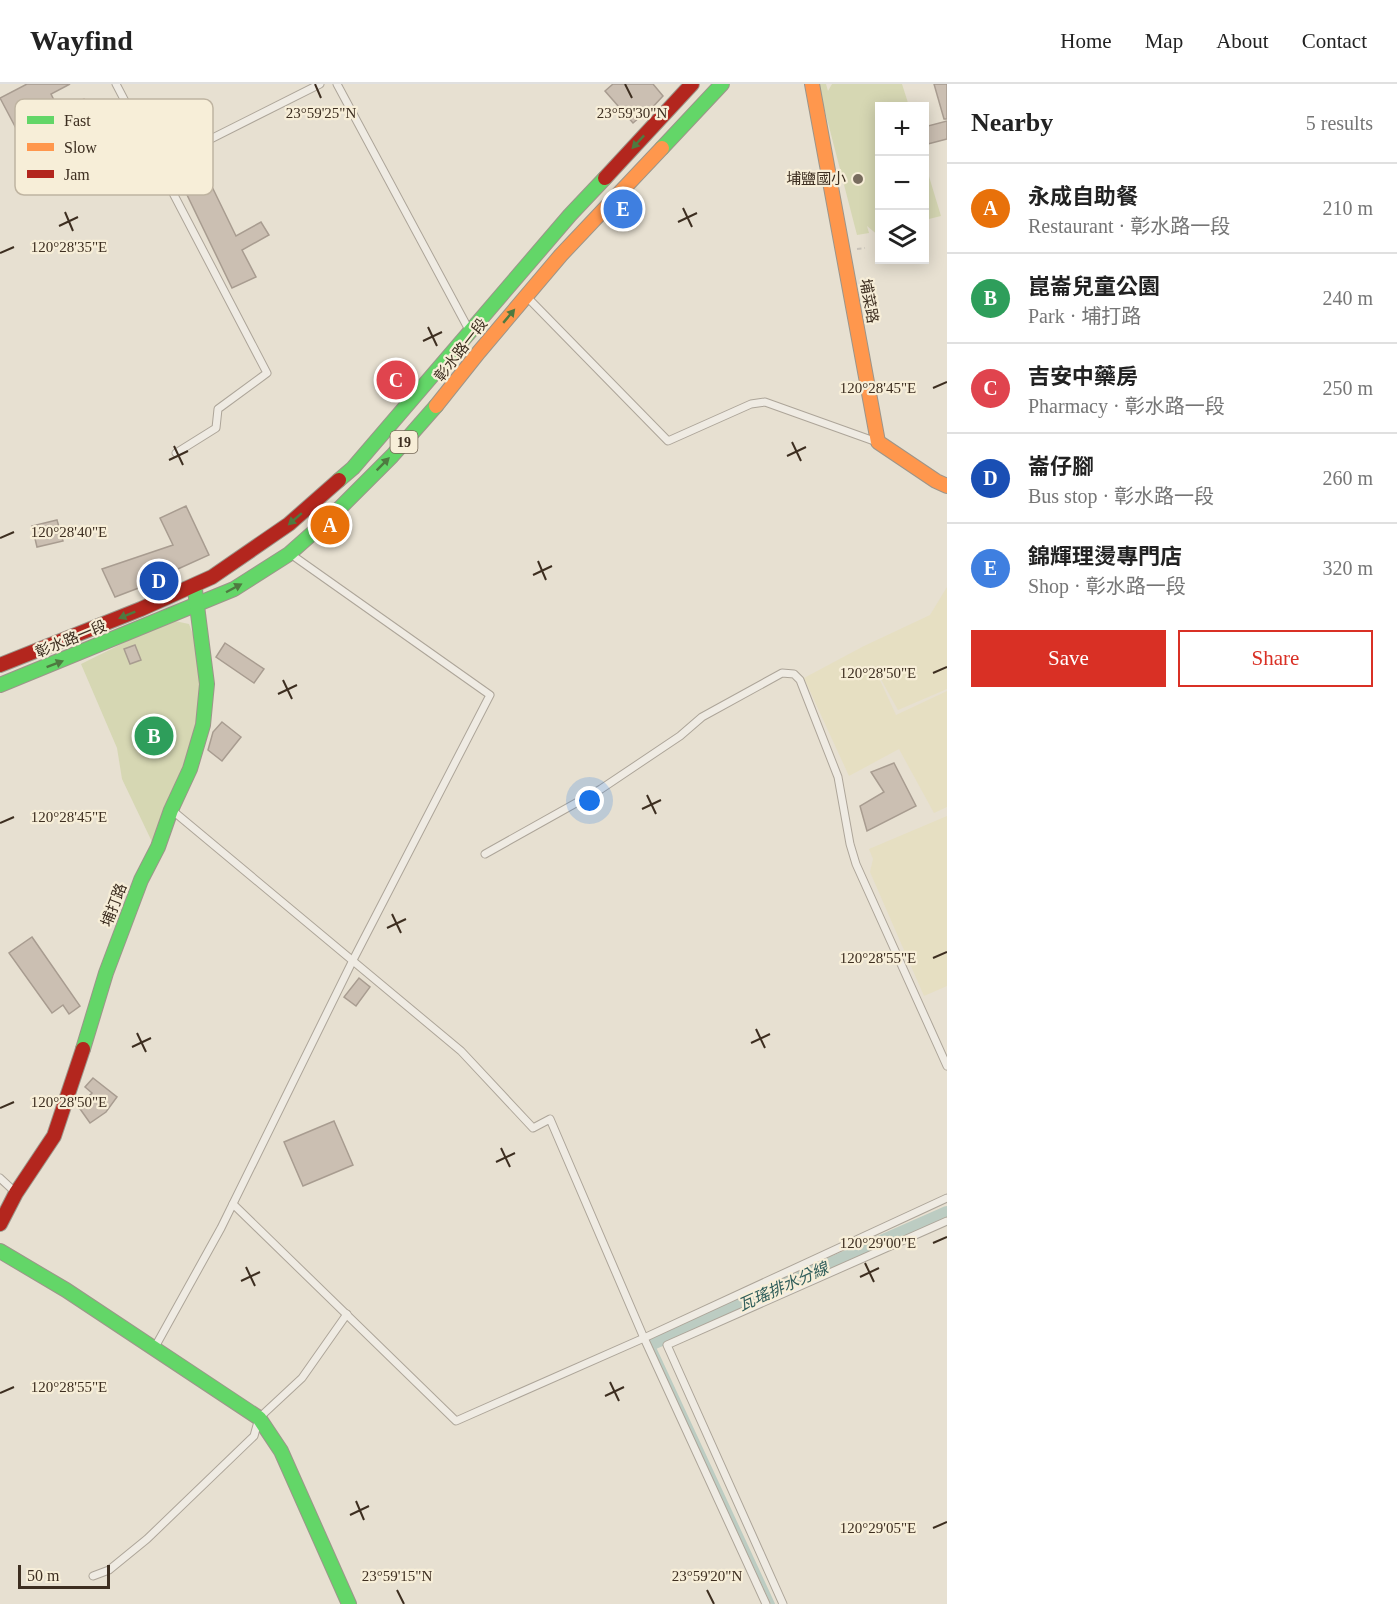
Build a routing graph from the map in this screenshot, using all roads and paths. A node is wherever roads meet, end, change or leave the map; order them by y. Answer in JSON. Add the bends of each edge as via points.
{"nodes":[{"id":1,"x":116,"y":84,"type":"edge"},
{"id":2,"x":320,"y":84,"type":"edge"},
{"id":3,"x":337,"y":84,"type":"edge"},
{"id":4,"x":692,"y":84,"type":"edge"},
{"id":5,"x":722,"y":84,"type":"edge"},
{"id":6,"x":812,"y":84,"type":"edge"},
{"id":7,"x":124,"y":99,"type":"edge"},
{"id":8,"x":213,"y":138,"type":"edge"},
{"id":9,"x":175,"y":195,"type":"edge"},
{"id":10,"x":526,"y":296,"type":"junction"},
{"id":11,"x":469,"y":331,"type":"junction"},
{"id":12,"x":479,"y":352,"type":"junction"},
{"id":13,"x":878,"y":442,"type":"junction"},
{"id":14,"x":176,"y":453,"type":"dead end"},
{"id":15,"x":947,"y":486,"type":"edge"},
{"id":16,"x":332,"y":487,"type":"junction"},
{"id":17,"x":345,"y":502,"type":"junction"},
{"id":18,"x":290,"y":554,"type":"junction"},
{"id":19,"x":194,"y":585,"type":"junction"},
{"id":20,"x":198,"y":605,"type":"junction"},
{"id":21,"x":0,"y":665,"type":"edge"},
{"id":22,"x":0,"y":685,"type":"edge"},
{"id":23,"x":171,"y":810,"type":"junction"},
{"id":24,"x":485,"y":854,"type":"dead end"},
{"id":25,"x":353,"y":960,"type":"junction"},
{"id":26,"x":947,"y":1066,"type":"edge"},
{"id":27,"x":0,"y":1178,"type":"edge"},
{"id":28,"x":16,"y":1193,"type":"junction"},
{"id":29,"x":947,"y":1198,"type":"edge"},
{"id":30,"x":232,"y":1204,"type":"junction"},
{"id":31,"x":947,"y":1221,"type":"edge"},
{"id":32,"x":0,"y":1224,"type":"edge"},
{"id":33,"x":0,"y":1251,"type":"edge"},
{"id":34,"x":347,"y":1314,"type":"junction"},
{"id":35,"x":661,"y":1330,"type":"junction"},
{"id":36,"x":644,"y":1338,"type":"junction"},
{"id":37,"x":667,"y":1345,"type":"junction"},
{"id":38,"x":154,"y":1348,"type":"junction"},
{"id":39,"x":259,"y":1418,"type":"junction"},
{"id":40,"x":93,"y":1576,"type":"dead end"},
{"id":41,"x":349,"y":1604,"type":"edge"},
{"id":42,"x":766,"y":1604,"type":"edge"},
{"id":43,"x":783,"y":1604,"type":"edge"}],
"edges":[{"from":1,"to":7,"type":"lane"},
{"from":2,"to":8,"type":"lane"},
{"from":3,"to":11,"type":"lane"},
{"from":4,"to":11,"type":"main road","name":"彰水路一段","number":"19","one_way":true},
{"from":5,"to":10,"type":"main road","name":"彰水路一段","number":"19"},
{"from":6,"to":13,"type":"main road","name":"埔菜路"},
{"from":9,"to":14,"type":"lane","via":[[267,373],[218,408],[216,428]]},
{"from":12,"to":10,"type":"main road","name":"彰水路一段","number":"19","one_way":true},
{"from":10,"to":13,"type":"lane","via":[[668,441],[751,404],[765,402]]},
{"from":11,"to":12,"type":"lane"},
{"from":11,"to":16,"type":"main road","name":"彰水路一段","number":"19","via":[[353,468]]},
{"from":17,"to":12,"type":"main road","name":"彰水路一段","number":"19","one_way":true,"via":[[444,398]]},
{"from":13,"to":15,"type":"main road"},
{"from":16,"to":17,"type":"main road"},
{"from":16,"to":19,"type":"main road","name":"彰水路一段","number":"19","one_way":true,"via":[[289,524]]},
{"from":17,"to":18,"type":"main road","name":"彰水路一段","number":"19"},
{"from":20,"to":18,"type":"main road","name":"彰水路一段","number":"19","one_way":true,"via":[[234,589]]},
{"from":18,"to":25,"type":"lane","via":[[490,696]]},
{"from":19,"to":20,"type":"main road","name":"埔打路"},
{"from":19,"to":21,"type":"main road","name":"彰水路一段","number":"19","one_way":true},
{"from":22,"to":20,"type":"main road","name":"彰水路一段","number":"19","one_way":true},
{"from":20,"to":23,"type":"main road","name":"埔打路","via":[[207,684],[203,725]]},
{"from":23,"to":25,"type":"lane"},
{"from":23,"to":28,"type":"main road","name":"埔打路","via":[[106,973],[54,1136]]},
{"from":24,"to":26,"type":"lane","via":[[601,789],[702,717],[782,673],[794,674],[800,680],[838,777],[856,864]]},
{"from":25,"to":30,"type":"lane"},
{"from":25,"to":36,"type":"lane","via":[[461,1051],[533,1128],[550,1119]]},
{"from":27,"to":28,"type":"lane"},
{"from":28,"to":32,"type":"main road","name":"埔打路"},
{"from":29,"to":35,"type":"lane"},
{"from":30,"to":34,"type":"lane"},
{"from":30,"to":38,"type":"lane"},
{"from":31,"to":37,"type":"lane"},
{"from":33,"to":38,"type":"main road"},
{"from":34,"to":36,"type":"lane","via":[[456,1421]]},
{"from":34,"to":39,"type":"lane","via":[[302,1378]]},
{"from":35,"to":36,"type":"lane"},
{"from":35,"to":37,"type":"lane"},
{"from":36,"to":42,"type":"lane"},
{"from":37,"to":43,"type":"lane"},
{"from":38,"to":39,"type":"main road"},
{"from":39,"to":40,"type":"lane","via":[[254,1437],[147,1539],[109,1570]]},
{"from":39,"to":41,"type":"main road","via":[[281,1451]]}]}
